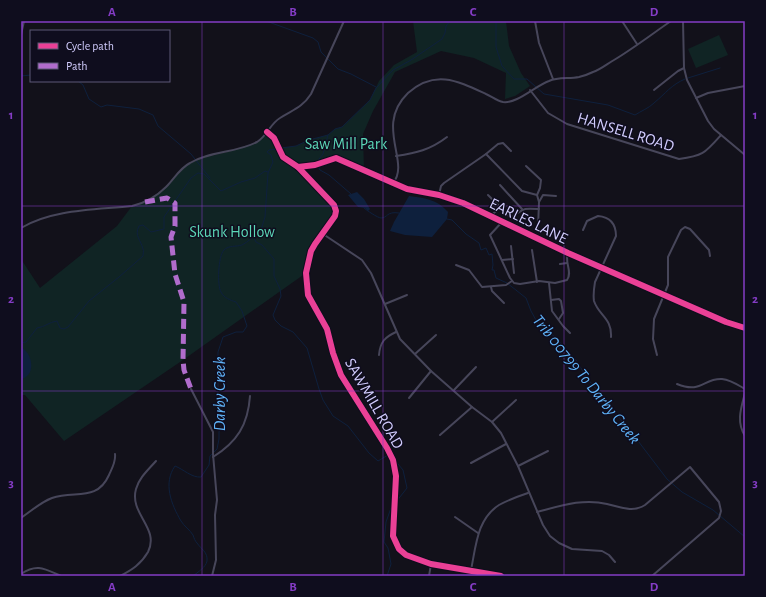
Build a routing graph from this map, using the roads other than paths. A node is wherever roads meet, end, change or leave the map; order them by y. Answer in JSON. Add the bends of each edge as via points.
{"nodes":[{"id":1,"x":24,"y":21,"type":"edge"},
{"id":2,"x":344,"y":21,"type":"edge"},
{"id":3,"x":535,"y":21,"type":"edge"},
{"id":4,"x":622,"y":21,"type":"edge"},
{"id":5,"x":672,"y":21,"type":"edge"},
{"id":6,"x":683,"y":21,"type":"edge"},
{"id":7,"x":21,"y":35,"type":"edge"},
{"id":8,"x":637,"y":44,"type":"junction"},
{"id":9,"x":684,"y":68,"type":"junction"},
{"id":10,"x":554,"y":79,"type":"junction"},
{"id":11,"x":745,"y":86,"type":"edge"},
{"id":12,"x":530,"y":90,"type":"junction"},
{"id":13,"x":654,"y":90,"type":"dead end"},
{"id":14,"x":696,"y":98,"type":"junction"},
{"id":15,"x":267,"y":132,"type":"junction"},
{"id":16,"x":720,"y":135,"type":"junction"},
{"id":17,"x":447,"y":137,"type":"dead end"},
{"id":18,"x":511,"y":151,"type":"dead end"},
{"id":19,"x":486,"y":154,"type":"junction"},
{"id":20,"x":745,"y":155,"type":"edge"},
{"id":21,"x":396,"y":156,"type":"junction"},
{"id":22,"x":526,"y":166,"type":"dead end"},
{"id":23,"x":298,"y":167,"type":"junction"},
{"id":24,"x":393,"y":183,"type":"junction"},
{"id":25,"x":500,"y":185,"type":"dead end"},
{"id":26,"x":439,"y":195,"type":"junction"},
{"id":27,"x":488,"y":195,"type":"dead end"},
{"id":28,"x":537,"y":195,"type":"junction"},
{"id":29,"x":556,"y":196,"type":"dead end"},
{"id":30,"x":539,"y":202,"type":"junction"},
{"id":31,"x":500,"y":207,"type":"junction"},
{"id":32,"x":539,"y":208,"type":"junction"},
{"id":33,"x":522,"y":209,"type":"junction"},
{"id":34,"x":491,"y":216,"type":"junction"},
{"id":35,"x":502,"y":222,"type":"junction"},
{"id":36,"x":21,"y":228,"type":"edge"},
{"id":37,"x":538,"y":228,"type":"dead end"},
{"id":38,"x":583,"y":230,"type":"dead end"},
{"id":39,"x":323,"y":234,"type":"junction"},
{"id":40,"x":511,"y":246,"type":"dead end"},
{"id":41,"x":532,"y":250,"type":"dead end"},
{"id":42,"x":568,"y":253,"type":"junction"},
{"id":43,"x":710,"y":256,"type":"dead end"},
{"id":44,"x":513,"y":259,"type":"junction"},
{"id":45,"x":502,"y":260,"type":"junction"},
{"id":46,"x":567,"y":263,"type":"junction"},
{"id":47,"x":560,"y":264,"type":"dead end"},
{"id":48,"x":456,"y":265,"type":"dead end"},
{"id":49,"x":602,"y":268,"type":"junction"},
{"id":50,"x":514,"y":273,"type":"dead end"},
{"id":51,"x":512,"y":281,"type":"junction"},
{"id":52,"x":537,"y":282,"type":"junction"},
{"id":53,"x":549,"y":283,"type":"junction"},
{"id":54,"x":491,"y":287,"type":"junction"},
{"id":55,"x":407,"y":295,"type":"dead end"},
{"id":56,"x":664,"y":295,"type":"junction"},
{"id":57,"x":551,"y":300,"type":"junction"},
{"id":58,"x":504,"y":303,"type":"dead end"},
{"id":59,"x":385,"y":304,"type":"junction"},
{"id":60,"x":559,"y":319,"type":"junction"},
{"id":61,"x":745,"y":328,"type":"edge"},
{"id":62,"x":396,"y":332,"type":"junction"},
{"id":63,"x":570,"y":333,"type":"dead end"},
{"id":64,"x":436,"y":334,"type":"dead end"},
{"id":65,"x":611,"y":337,"type":"dead end"},
{"id":66,"x":379,"y":354,"type":"dead end"},
{"id":67,"x":415,"y":354,"type":"junction"},
{"id":68,"x":657,"y":355,"type":"dead end"},
{"id":69,"x":476,"y":367,"type":"dead end"},
{"id":70,"x":431,"y":371,"type":"junction"},
{"id":71,"x":677,"y":384,"type":"dead end"},
{"id":72,"x":191,"y":389,"type":"dead end"},
{"id":73,"x":745,"y":389,"type":"edge"},
{"id":74,"x":454,"y":390,"type":"junction"},
{"id":75,"x":745,"y":393,"type":"edge"},
{"id":76,"x":250,"y":396,"type":"dead end"},
{"id":77,"x":409,"y":398,"type":"dead end"},
{"id":78,"x":516,"y":400,"type":"dead end"},
{"id":79,"x":472,"y":406,"type":"junction"},
{"id":80,"x":492,"y":422,"type":"junction"},
{"id":81,"x":440,"y":435,"type":"dead end"},
{"id":82,"x":745,"y":436,"type":"edge"},
{"id":83,"x":506,"y":444,"type":"junction"},
{"id":84,"x":548,"y":451,"type":"dead end"},
{"id":85,"x":115,"y":454,"type":"dead end"},
{"id":86,"x":213,"y":456,"type":"junction"},
{"id":87,"x":156,"y":461,"type":"dead end"},
{"id":88,"x":471,"y":463,"type":"dead end"},
{"id":89,"x":518,"y":466,"type":"junction"},
{"id":90,"x":528,"y":492,"type":"junction"},
{"id":91,"x":537,"y":512,"type":"junction"},
{"id":92,"x":21,"y":518,"type":"edge"},
{"id":93,"x":455,"y":518,"type":"dead end"},
{"id":94,"x":478,"y":533,"type":"junction"},
{"id":95,"x":614,"y":562,"type":"dead end"},
{"id":96,"x":431,"y":564,"type":"junction"},
{"id":97,"x":471,"y":570,"type":"junction"},
{"id":98,"x":21,"y":574,"type":"edge"},
{"id":99,"x":61,"y":576,"type":"edge"},
{"id":100,"x":120,"y":576,"type":"edge"},
{"id":101,"x":212,"y":576,"type":"edge"},
{"id":102,"x":428,"y":576,"type":"edge"},
{"id":103,"x":501,"y":576,"type":"edge"},
{"id":104,"x":652,"y":576,"type":"edge"}],
"edges":[{"from":1,"to":7,"type":"street"},
{"from":2,"to":15,"type":"street","via":[[308,98],[301,106],[275,121]]},
{"from":3,"to":10,"type":"street","via":[[538,43]]},
{"from":4,"to":8,"type":"street"},
{"from":5,"to":8,"type":"street"},
{"from":6,"to":9,"type":"street"},
{"from":8,"to":10,"type":"street","via":[[594,72],[579,77]]},
{"from":9,"to":13,"type":"street"},
{"from":9,"to":14,"type":"street"},
{"from":10,"to":12,"type":"street"},
{"from":11,"to":14,"type":"street","via":[[708,93]]},
{"from":12,"to":16,"type":"street","name":"HANSELL ROAD","via":[[548,113],[567,124],[679,159],[705,152]]},
{"from":12,"to":21,"type":"street","via":[[516,100],[503,102],[465,84],[445,79],[426,81],[399,104],[393,118],[392,134]]},
{"from":14,"to":16,"type":"street","via":[[708,121]]},
{"from":15,"to":23,"type":"street","name":"SAWMILL ROAD","via":[[276,142],[283,157]]},
{"from":15,"to":36,"type":"street","via":[[255,143],[190,162],[166,187],[141,204],[65,213]]},
{"from":16,"to":20,"type":"street"},
{"from":17,"to":21,"type":"street","via":[[420,152]]},
{"from":18,"to":19,"type":"street","via":[[502,143]]},
{"from":19,"to":26,"type":"street","via":[[444,183]]},
{"from":19,"to":28,"type":"street","via":[[522,191]]},
{"from":21,"to":24,"type":"street","via":[[399,175]]},
{"from":22,"to":28,"type":"street","via":[[541,180]]},
{"from":23,"to":24,"type":"street","name":"EARLES LANE","via":[[336,158]]},
{"from":23,"to":39,"type":"street","name":"SAWMILL ROAD","via":[[334,205],[335,216]]},
{"from":24,"to":26,"type":"street","name":"EARLES LANE","via":[[407,189]]},
{"from":25,"to":33,"type":"street"},
{"from":26,"to":34,"type":"street","name":"EARLES LANE"},
{"from":27,"to":31,"type":"street"},
{"from":28,"to":30,"type":"street"},
{"from":29,"to":30,"type":"street","via":[[543,195]]},
{"from":30,"to":32,"type":"street"},
{"from":31,"to":33,"type":"street","via":[[512,217]]},
{"from":31,"to":34,"type":"street"},
{"from":32,"to":33,"type":"street"},
{"from":32,"to":37,"type":"street"},
{"from":34,"to":35,"type":"street","name":"EARLES LANE"},
{"from":35,"to":42,"type":"street","name":"EARLES LANE"},
{"from":35,"to":45,"type":"street","via":[[490,235]]},
{"from":38,"to":49,"type":"street","via":[[587,221],[598,216],[609,219],[615,227],[616,236]]},
{"from":39,"to":59,"type":"street","via":[[362,260]]},
{"from":39,"to":96,"type":"street","name":"SAWMILL ROAD","via":[[311,251],[306,273],[308,295],[328,329],[332,353],[341,375],[393,460],[396,476],[394,540],[406,556]]},
{"from":40,"to":44,"type":"street"},
{"from":41,"to":52,"type":"street"},
{"from":42,"to":46,"type":"street"},
{"from":42,"to":49,"type":"street","name":"EARLES LANE"},
{"from":43,"to":56,"type":"street","via":[[709,250],[690,229],[681,230],[668,257],[668,284]]},
{"from":44,"to":45,"type":"street"},
{"from":44,"to":50,"type":"street"},
{"from":45,"to":51,"type":"street"},
{"from":46,"to":47,"type":"street"},
{"from":46,"to":53,"type":"street","via":[[568,280]]},
{"from":48,"to":54,"type":"street","via":[[469,270],[480,286]]},
{"from":49,"to":56,"type":"street","name":"EARLES LANE"},
{"from":49,"to":65,"type":"street","via":[[595,282],[594,297],[595,303],[610,324]]},
{"from":51,"to":52,"type":"street","via":[[520,284]]},
{"from":51,"to":54,"type":"street","via":[[506,285]]},
{"from":52,"to":53,"type":"street"},
{"from":53,"to":57,"type":"street"},
{"from":54,"to":58,"type":"street"},
{"from":55,"to":59,"type":"street"},
{"from":56,"to":61,"type":"street","name":"EARLES LANE"},
{"from":56,"to":68,"type":"street","via":[[653,323]]},
{"from":57,"to":60,"type":"street","via":[[552,311]]},
{"from":57,"to":60,"type":"street","via":[[561,301],[563,313]]},
{"from":59,"to":62,"type":"street"},
{"from":60,"to":63,"type":"street"},
{"from":62,"to":66,"type":"street","via":[[382,341]]},
{"from":62,"to":67,"type":"street"},
{"from":64,"to":67,"type":"street"},
{"from":67,"to":70,"type":"street"},
{"from":69,"to":74,"type":"street"},
{"from":70,"to":74,"type":"street"},
{"from":70,"to":77,"type":"street"},
{"from":71,"to":73,"type":"street","via":[[692,388],[721,379]]},
{"from":72,"to":86,"type":"street","via":[[213,432]]},
{"from":74,"to":79,"type":"street"},
{"from":75,"to":82,"type":"street","via":[[739,421]]},
{"from":76,"to":86,"type":"street","via":[[249,410],[241,430],[224,450]]},
{"from":78,"to":80,"type":"street"},
{"from":79,"to":80,"type":"street"},
{"from":79,"to":81,"type":"street"},
{"from":80,"to":83,"type":"street"},
{"from":83,"to":88,"type":"street"},
{"from":83,"to":89,"type":"street"},
{"from":84,"to":89,"type":"street"},
{"from":85,"to":92,"type":"street","via":[[115,461],[106,481],[99,489],[50,499]]},
{"from":86,"to":101,"type":"street","via":[[218,500],[215,514],[216,560]]},
{"from":87,"to":100,"type":"street","via":[[139,482],[135,496],[138,511],[151,534],[151,544],[140,563]]},
{"from":89,"to":90,"type":"street"},
{"from":90,"to":91,"type":"street"},
{"from":90,"to":94,"type":"street","via":[[493,509]]},
{"from":91,"to":95,"type":"street","via":[[548,532],[559,543],[572,549],[602,551]]},
{"from":91,"to":104,"type":"street","via":[[578,502],[602,503],[627,509],[639,508],[690,467],[718,502],[721,511],[719,518]]},
{"from":93,"to":94,"type":"street"},
{"from":94,"to":97,"type":"street"},
{"from":96,"to":97,"type":"street","name":"SAWMILL ROAD"},
{"from":96,"to":102,"type":"street"},
{"from":97,"to":103,"type":"street","name":"SAWMILL ROAD"},
{"from":98,"to":99,"type":"street","via":[[33,567]]}]}
